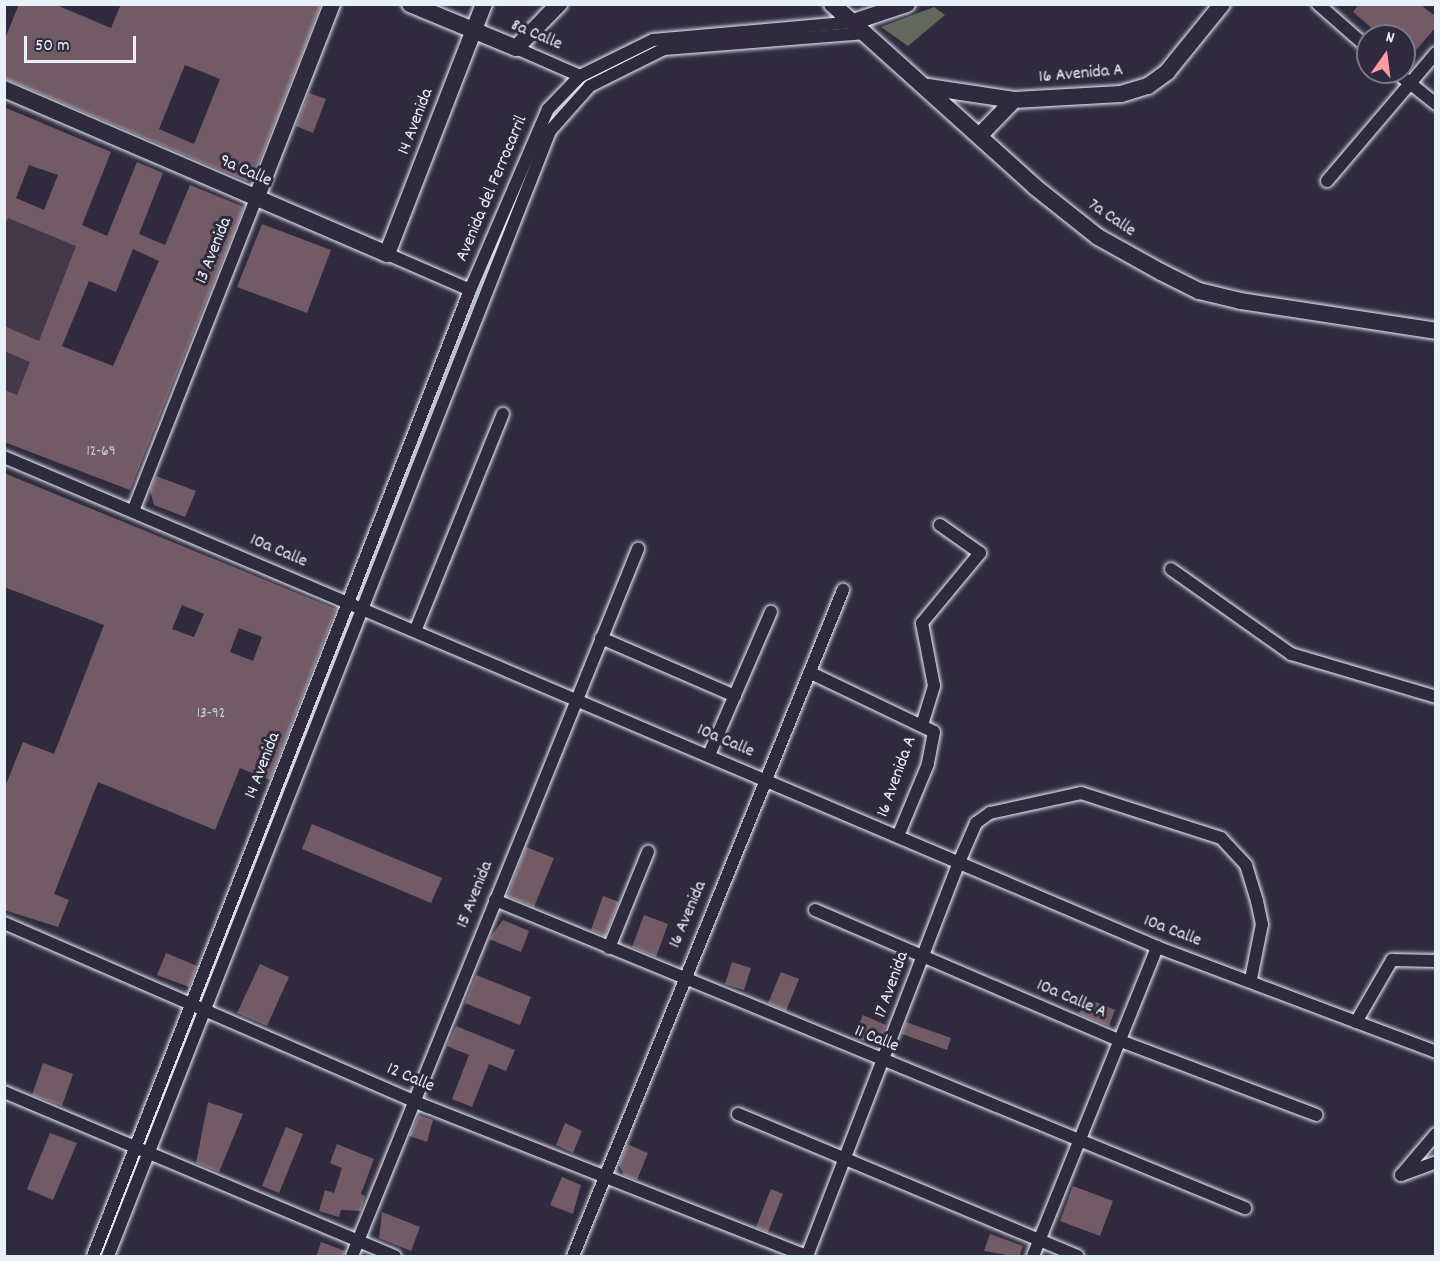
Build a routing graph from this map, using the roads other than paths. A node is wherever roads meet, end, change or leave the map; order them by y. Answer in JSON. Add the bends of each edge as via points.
{"nodes":[{"id":1,"x":332,"y":4,"type":"edge"},
{"id":2,"x":410,"y":4,"type":"edge"},
{"id":3,"x":484,"y":4,"type":"edge"},
{"id":4,"x":560,"y":4,"type":"edge"},
{"id":5,"x":832,"y":4,"type":"edge"},
{"id":6,"x":908,"y":4,"type":"edge"},
{"id":7,"x":1222,"y":4,"type":"edge"},
{"id":8,"x":1318,"y":4,"type":"edge"},
{"id":9,"x":860,"y":28,"type":"junction"},
{"id":10,"x":474,"y":31,"type":"junction"},
{"id":11,"x":1356,"y":37,"type":"edge"},
{"id":12,"x":516,"y":48,"type":"junction"},
{"id":13,"x":1436,"y":53,"type":"edge"},
{"id":14,"x":580,"y":76,"type":"junction"},
{"id":15,"x":1416,"y":76,"type":"edge"},
{"id":16,"x":1409,"y":84,"type":"edge"},
{"id":17,"x":1411,"y":84,"type":"edge"},
{"id":18,"x":928,"y":87,"type":"junction"},
{"id":19,"x":4,"y":89,"type":"edge"},
{"id":20,"x":1014,"y":100,"type":"junction"},
{"id":21,"x":1436,"y":104,"type":"edge"},
{"id":22,"x":981,"y":133,"type":"junction"},
{"id":23,"x":1328,"y":181,"type":"dead end"},
{"id":24,"x":256,"y":199,"type":"junction"},
{"id":25,"x":387,"y":254,"type":"junction"},
{"id":26,"x":470,"y":290,"type":"junction"},
{"id":27,"x":1436,"y":331,"type":"edge"},
{"id":28,"x":503,"y":414,"type":"dead end"},
{"id":29,"x":4,"y":457,"type":"edge"},
{"id":30,"x":133,"y":511,"type":"junction"},
{"id":31,"x":940,"y":525,"type":"dead end"},
{"id":32,"x":638,"y":549,"type":"dead end"},
{"id":33,"x":1172,"y":569,"type":"dead end"},
{"id":34,"x":843,"y":590,"type":"dead end"},
{"id":35,"x":349,"y":601,"type":"junction"},
{"id":36,"x":364,"y":607,"type":"junction"},
{"id":37,"x":771,"y":612,"type":"dead end"},
{"id":38,"x":416,"y":629,"type":"junction"},
{"id":39,"x":602,"y":639,"type":"junction"},
{"id":40,"x":811,"y":673,"type":"junction"},
{"id":41,"x":735,"y":696,"type":"junction"},
{"id":42,"x":1436,"y":697,"type":"edge"},
{"id":43,"x":578,"y":699,"type":"junction"},
{"id":44,"x":922,"y":725,"type":"junction"},
{"id":45,"x":709,"y":755,"type":"junction"},
{"id":46,"x":767,"y":780,"type":"junction"},
{"id":47,"x":898,"y":836,"type":"junction"},
{"id":48,"x":648,"y":852,"type":"dead end"},
{"id":49,"x":959,"y":862,"type":"junction"},
{"id":50,"x":495,"y":900,"type":"junction"},
{"id":51,"x":815,"y":910,"type":"dead end"},
{"id":52,"x":4,"y":923,"type":"edge"},
{"id":53,"x":1157,"y":947,"type":"junction"},
{"id":54,"x":609,"y":948,"type":"junction"},
{"id":55,"x":922,"y":956,"type":"junction"},
{"id":56,"x":1436,"y":961,"type":"edge"},
{"id":57,"x":684,"y":979,"type":"junction"},
{"id":58,"x":1251,"y":979,"type":"junction"},
{"id":59,"x":192,"y":1007,"type":"junction"},
{"id":60,"x":204,"y":1012,"type":"junction"},
{"id":61,"x":1356,"y":1022,"type":"junction"},
{"id":62,"x":1118,"y":1040,"type":"junction"},
{"id":63,"x":1436,"y":1052,"type":"edge"},
{"id":64,"x":884,"y":1062,"type":"junction"},
{"id":65,"x":4,"y":1092,"type":"edge"},
{"id":66,"x":414,"y":1101,"type":"junction"},
{"id":67,"x":738,"y":1114,"type":"dead end"},
{"id":68,"x":1316,"y":1114,"type":"dead end"},
{"id":69,"x":1436,"y":1134,"type":"edge"},
{"id":70,"x":1078,"y":1143,"type":"junction"},
{"id":71,"x":136,"y":1148,"type":"junction"},
{"id":72,"x":149,"y":1153,"type":"junction"},
{"id":73,"x":844,"y":1161,"type":"junction"},
{"id":74,"x":1436,"y":1162,"type":"edge"},
{"id":75,"x":604,"y":1175,"type":"junction"},
{"id":76,"x":1245,"y":1208,"type":"dead end"},
{"id":77,"x":358,"y":1240,"type":"junction"},
{"id":78,"x":1039,"y":1241,"type":"junction"},
{"id":79,"x":807,"y":1256,"type":"edge"},
{"id":80,"x":93,"y":1257,"type":"edge"},
{"id":81,"x":108,"y":1257,"type":"edge"},
{"id":82,"x":352,"y":1257,"type":"edge"},
{"id":83,"x":395,"y":1257,"type":"edge"},
{"id":84,"x":573,"y":1257,"type":"edge"},
{"id":85,"x":1033,"y":1257,"type":"edge"},
{"id":86,"x":1077,"y":1257,"type":"edge"}],
"edges":[{"from":1,"to":24,"type":"main road","name":"13 Avenida"},
{"from":2,"to":10,"type":"main road","name":"8a Calle"},
{"from":3,"to":10,"type":"main road","name":"14 Avenida"},
{"from":4,"to":12,"type":"main road"},
{"from":5,"to":9,"type":"main road","name":"7a Calle"},
{"from":6,"to":9,"type":"main road"},
{"from":7,"to":20,"type":"main road","name":"16 Avenida A","via":[[1167,72],[1148,86],[1095,97]]},
{"from":8,"to":11,"type":"street"},
{"from":9,"to":14,"type":"street","name":"Avenida del Ferrocarril","via":[[653,40]]},
{"from":9,"to":18,"type":"main road","name":"7a Calle"},
{"from":9,"to":36,"type":"street","name":"14 Avenida","via":[[664,49],[604,76],[570,105],[543,145]]},
{"from":10,"to":12,"type":"main road","name":"8a Calle"},
{"from":10,"to":25,"type":"main road","name":"14 Avenida"},
{"from":12,"to":14,"type":"street","name":"8a Calle"},
{"from":13,"to":15,"type":"street"},
{"from":14,"to":26,"type":"street","name":"Avenida del Ferrocarril","via":[[563,89],[538,127]]},
{"from":16,"to":23,"type":"street"},
{"from":17,"to":21,"type":"street"},
{"from":18,"to":20,"type":"main road","name":"16 Avenida A"},
{"from":18,"to":22,"type":"main road","name":"7a Calle"},
{"from":19,"to":24,"type":"main road","name":"9a Calle"},
{"from":20,"to":22,"type":"main road"},
{"from":22,"to":27,"type":"main road","name":"7a Calle","via":[[1098,237],[1199,291]]},
{"from":24,"to":25,"type":"main road","name":"9a Calle"},
{"from":24,"to":30,"type":"street","name":"13 Avenida"},
{"from":25,"to":26,"type":"street","name":"9a Calle"},
{"from":26,"to":35,"type":"street","name":"14 Avenida"},
{"from":28,"to":38,"type":"street"},
{"from":29,"to":30,"type":"street","name":"10a Calle"},
{"from":30,"to":35,"type":"street","name":"10a Calle"},
{"from":31,"to":44,"type":"street","via":[[980,553],[922,623],[934,686]]},
{"from":32,"to":39,"type":"street","name":"15 Avenida"},
{"from":33,"to":42,"type":"street","via":[[1291,654]]},
{"from":34,"to":40,"type":"street","name":"16 Avenida"},
{"from":35,"to":36,"type":"street","name":"10a Calle"},
{"from":35,"to":59,"type":"street","name":"14 Avenida"},
{"from":36,"to":38,"type":"street","name":"10a Calle"},
{"from":36,"to":60,"type":"street","name":"14 Avenida"},
{"from":37,"to":41,"type":"street"},
{"from":38,"to":43,"type":"street","name":"10a Calle"},
{"from":39,"to":41,"type":"street"},
{"from":39,"to":43,"type":"street","name":"15 Avenida"},
{"from":40,"to":44,"type":"street"},
{"from":40,"to":46,"type":"street","name":"16 Avenida"},
{"from":41,"to":45,"type":"street"},
{"from":43,"to":45,"type":"street","name":"10a Calle"},
{"from":43,"to":50,"type":"street","name":"15 Avenida"},
{"from":44,"to":47,"type":"street","name":"16 Avenida A","via":[[934,732],[928,764]]},
{"from":45,"to":46,"type":"street","name":"10a Calle"},
{"from":46,"to":47,"type":"street","name":"10a Calle"},
{"from":46,"to":57,"type":"street","name":"16 Avenida"},
{"from":47,"to":49,"type":"street","name":"10a Calle"},
{"from":48,"to":54,"type":"street"},
{"from":49,"to":53,"type":"street","name":"10a Calle"},
{"from":49,"to":55,"type":"street","name":"17 Avenida"},
{"from":49,"to":58,"type":"street","name":"17 Avenida","via":[[976,823],[1005,810],[1062,795],[1096,795],[1221,838],[1246,865],[1262,924]]},
{"from":50,"to":54,"type":"street","name":"11 Calle"},
{"from":50,"to":66,"type":"street","name":"15 Avenida"},
{"from":51,"to":55,"type":"street","name":"10a Calle A"},
{"from":52,"to":59,"type":"street","name":"12 Calle"},
{"from":53,"to":58,"type":"street","name":"10a Calle"},
{"from":53,"to":62,"type":"street"},
{"from":54,"to":57,"type":"street","name":"11 Calle"},
{"from":55,"to":62,"type":"street","name":"10a Calle A"},
{"from":55,"to":64,"type":"street","name":"17 Avenida"},
{"from":56,"to":61,"type":"street","via":[[1392,960]]},
{"from":57,"to":64,"type":"street","name":"11 Calle"},
{"from":57,"to":75,"type":"street","name":"16 Avenida"},
{"from":58,"to":61,"type":"street","name":"10a Calle"},
{"from":59,"to":60,"type":"street","name":"12 Calle"},
{"from":59,"to":71,"type":"street","name":"14 Avenida"},
{"from":60,"to":66,"type":"street","name":"12 Calle"},
{"from":60,"to":72,"type":"street","name":"14 Avenida"},
{"from":61,"to":63,"type":"street","name":"10a Calle"},
{"from":62,"to":68,"type":"street","name":"10a Calle A"},
{"from":62,"to":70,"type":"street"},
{"from":64,"to":70,"type":"street","name":"11 Calle"},
{"from":64,"to":73,"type":"street","name":"17 Avenida"},
{"from":65,"to":71,"type":"street"},
{"from":66,"to":75,"type":"street","name":"12 Calle"},
{"from":66,"to":77,"type":"street","name":"15 Avenida"},
{"from":67,"to":73,"type":"street"},
{"from":69,"to":74,"type":"street","via":[[1401,1176]]},
{"from":70,"to":76,"type":"street","name":"11 Calle"},
{"from":70,"to":78,"type":"street"},
{"from":71,"to":72,"type":"street"},
{"from":71,"to":80,"type":"street","name":"14 Avenida"},
{"from":72,"to":77,"type":"street"},
{"from":72,"to":81,"type":"street","name":"14 Avenida"},
{"from":73,"to":78,"type":"street"},
{"from":73,"to":79,"type":"street","name":"17 Avenida"},
{"from":75,"to":79,"type":"street","name":"12 Calle"},
{"from":75,"to":84,"type":"street","name":"16 Avenida"},
{"from":77,"to":82,"type":"street","name":"15 Avenida"},
{"from":77,"to":83,"type":"street"},
{"from":78,"to":85,"type":"street"},
{"from":78,"to":86,"type":"street"}]}
